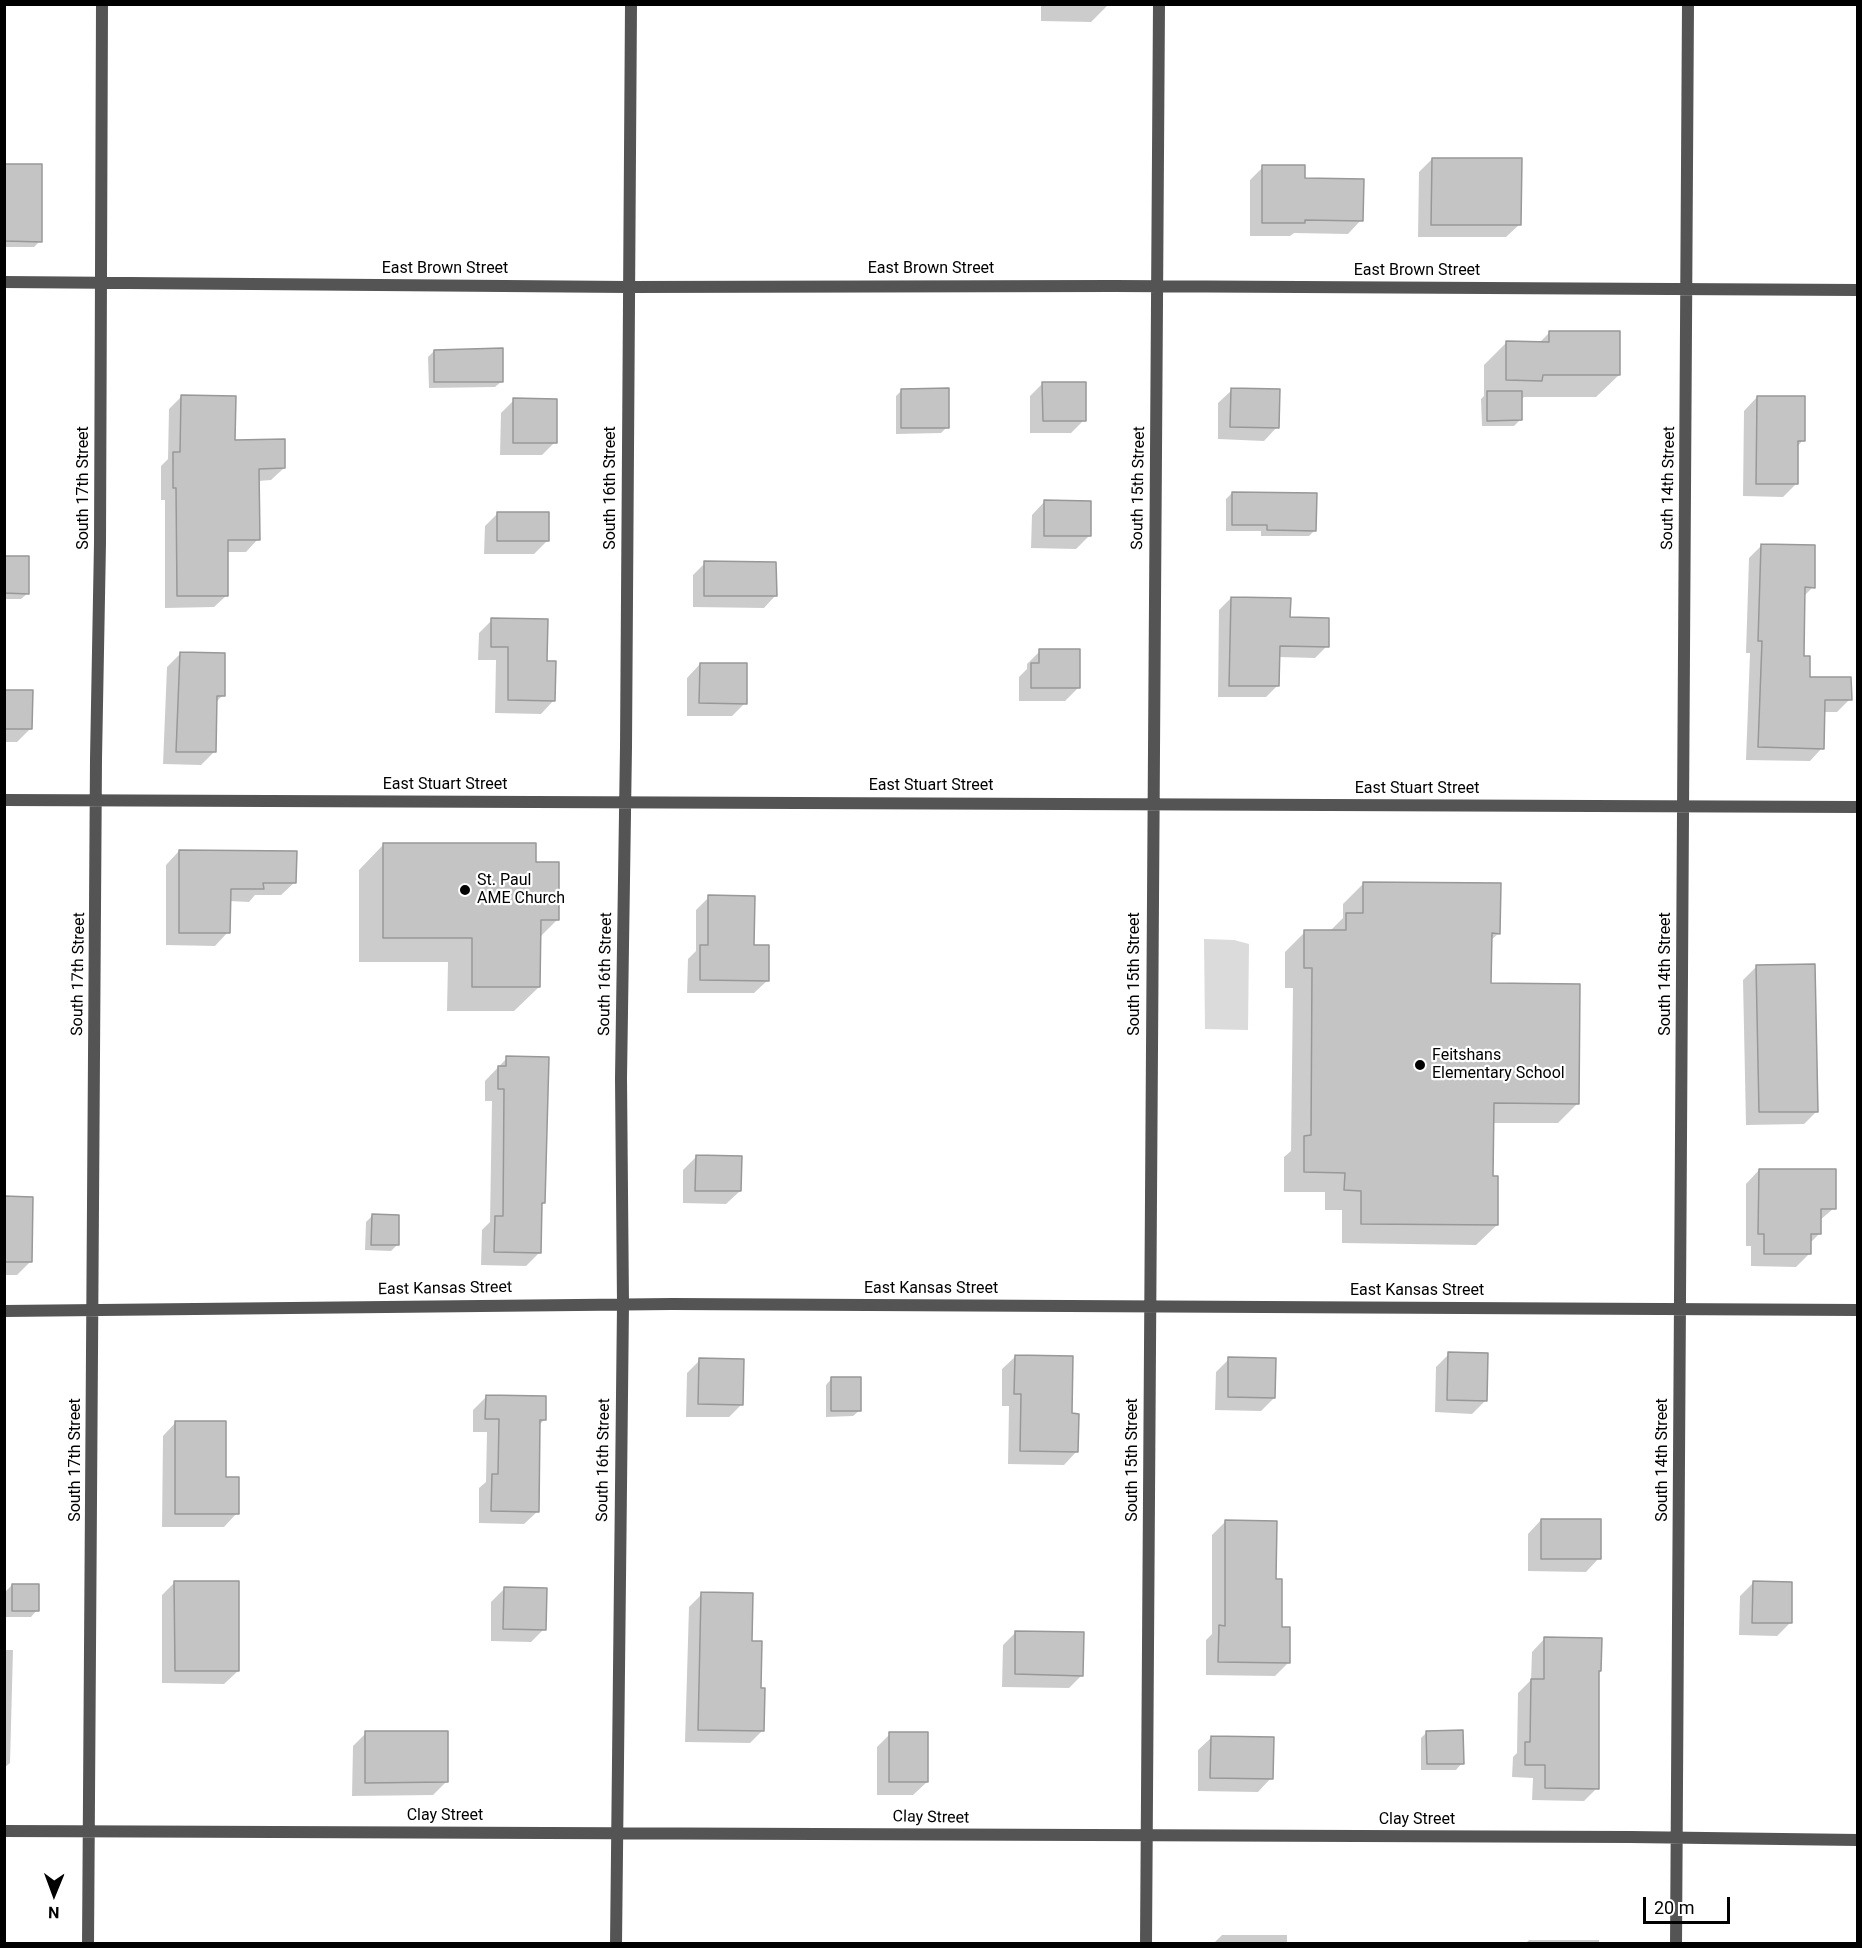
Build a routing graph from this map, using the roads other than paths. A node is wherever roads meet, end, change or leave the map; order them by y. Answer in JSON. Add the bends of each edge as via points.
{"nodes":[{"id":1,"x":102,"y":4,"type":"edge"},
{"id":2,"x":631,"y":4,"type":"edge"},
{"id":3,"x":1159,"y":4,"type":"edge"},
{"id":4,"x":1688,"y":4,"type":"edge"},
{"id":5,"x":4,"y":282,"type":"edge"},
{"id":6,"x":101,"y":283,"type":"junction"},
{"id":7,"x":1157,"y":286,"type":"junction"},
{"id":8,"x":628,"y":287,"type":"junction"},
{"id":9,"x":1687,"y":289,"type":"junction"},
{"id":10,"x":1857,"y":290,"type":"edge"},
{"id":11,"x":4,"y":800,"type":"edge"},
{"id":12,"x":96,"y":800,"type":"junction"},
{"id":13,"x":625,"y":803,"type":"junction"},
{"id":14,"x":1153,"y":804,"type":"junction"},
{"id":15,"x":1683,"y":806,"type":"junction"},
{"id":16,"x":1857,"y":807,"type":"edge"},
{"id":17,"x":623,"y":1304,"type":"junction"},
{"id":18,"x":1150,"y":1306,"type":"junction"},
{"id":19,"x":93,"y":1309,"type":"junction"},
{"id":20,"x":1680,"y":1310,"type":"junction"},
{"id":21,"x":1857,"y":1310,"type":"edge"},
{"id":22,"x":4,"y":1311,"type":"edge"},
{"id":23,"x":4,"y":1831,"type":"edge"},
{"id":24,"x":89,"y":1832,"type":"junction"},
{"id":25,"x":617,"y":1833,"type":"junction"},
{"id":26,"x":1147,"y":1837,"type":"junction"},
{"id":27,"x":1677,"y":1838,"type":"junction"},
{"id":28,"x":1857,"y":1840,"type":"edge"},
{"id":29,"x":88,"y":1944,"type":"edge"},
{"id":30,"x":616,"y":1944,"type":"edge"},
{"id":31,"x":1146,"y":1944,"type":"edge"},
{"id":32,"x":1676,"y":1944,"type":"edge"}],
"edges":[{"from":1,"to":6,"type":"street","name":"South 17th Street"},
{"from":2,"to":8,"type":"street","name":"South 16th Street"},
{"from":3,"to":7,"type":"street","name":"South 15th Street"},
{"from":4,"to":9,"type":"street","name":"South 14th Street"},
{"from":5,"to":6,"type":"street","name":"East Brown Street"},
{"from":6,"to":8,"type":"street","name":"East Brown Street"},
{"from":6,"to":12,"type":"street","name":"South 17th Street"},
{"from":7,"to":8,"type":"street","name":"East Brown Street"},
{"from":7,"to":9,"type":"street","name":"East Brown Street"},
{"from":7,"to":14,"type":"street","name":"South 15th Street"},
{"from":8,"to":13,"type":"street","name":"South 16th Street"},
{"from":9,"to":10,"type":"street","name":"East Brown Street"},
{"from":9,"to":15,"type":"street","name":"South 14th Street"},
{"from":11,"to":12,"type":"street","name":"East Stuart Street"},
{"from":12,"to":13,"type":"street","name":"East Stuart Street"},
{"from":12,"to":19,"type":"street","name":"South 17th Street"},
{"from":13,"to":14,"type":"street","name":"East Stuart Street"},
{"from":13,"to":17,"type":"street","name":"South 16th Street"},
{"from":14,"to":15,"type":"street","name":"East Stuart Street"},
{"from":14,"to":18,"type":"street","name":"South 15th Street"},
{"from":15,"to":16,"type":"street","name":"East Stuart Street"},
{"from":15,"to":20,"type":"street","name":"South 14th Street"},
{"from":17,"to":18,"type":"street","name":"East Kansas Street"},
{"from":17,"to":19,"type":"street","name":"East Kansas Street"},
{"from":17,"to":25,"type":"street","name":"South 16th Street"},
{"from":18,"to":20,"type":"street","name":"East Kansas Street"},
{"from":18,"to":26,"type":"street","name":"South 15th Street"},
{"from":19,"to":22,"type":"street","name":"East Kansas Street"},
{"from":19,"to":24,"type":"street","name":"South 17th Street"},
{"from":20,"to":21,"type":"street","name":"East Kansas Street"},
{"from":20,"to":27,"type":"street","name":"South 14th Street"},
{"from":23,"to":24,"type":"street","name":"Clay Street"},
{"from":24,"to":25,"type":"street","name":"Clay Street"},
{"from":24,"to":29,"type":"street","name":"South 17th Street"},
{"from":25,"to":26,"type":"street","name":"Clay Street"},
{"from":25,"to":30,"type":"street","name":"South 16th Street"},
{"from":26,"to":27,"type":"street","name":"Clay Street"},
{"from":26,"to":31,"type":"street","name":"South 15th Street"},
{"from":27,"to":28,"type":"street","name":"Clay Street"},
{"from":27,"to":32,"type":"street","name":"South 14th Street"}]}
